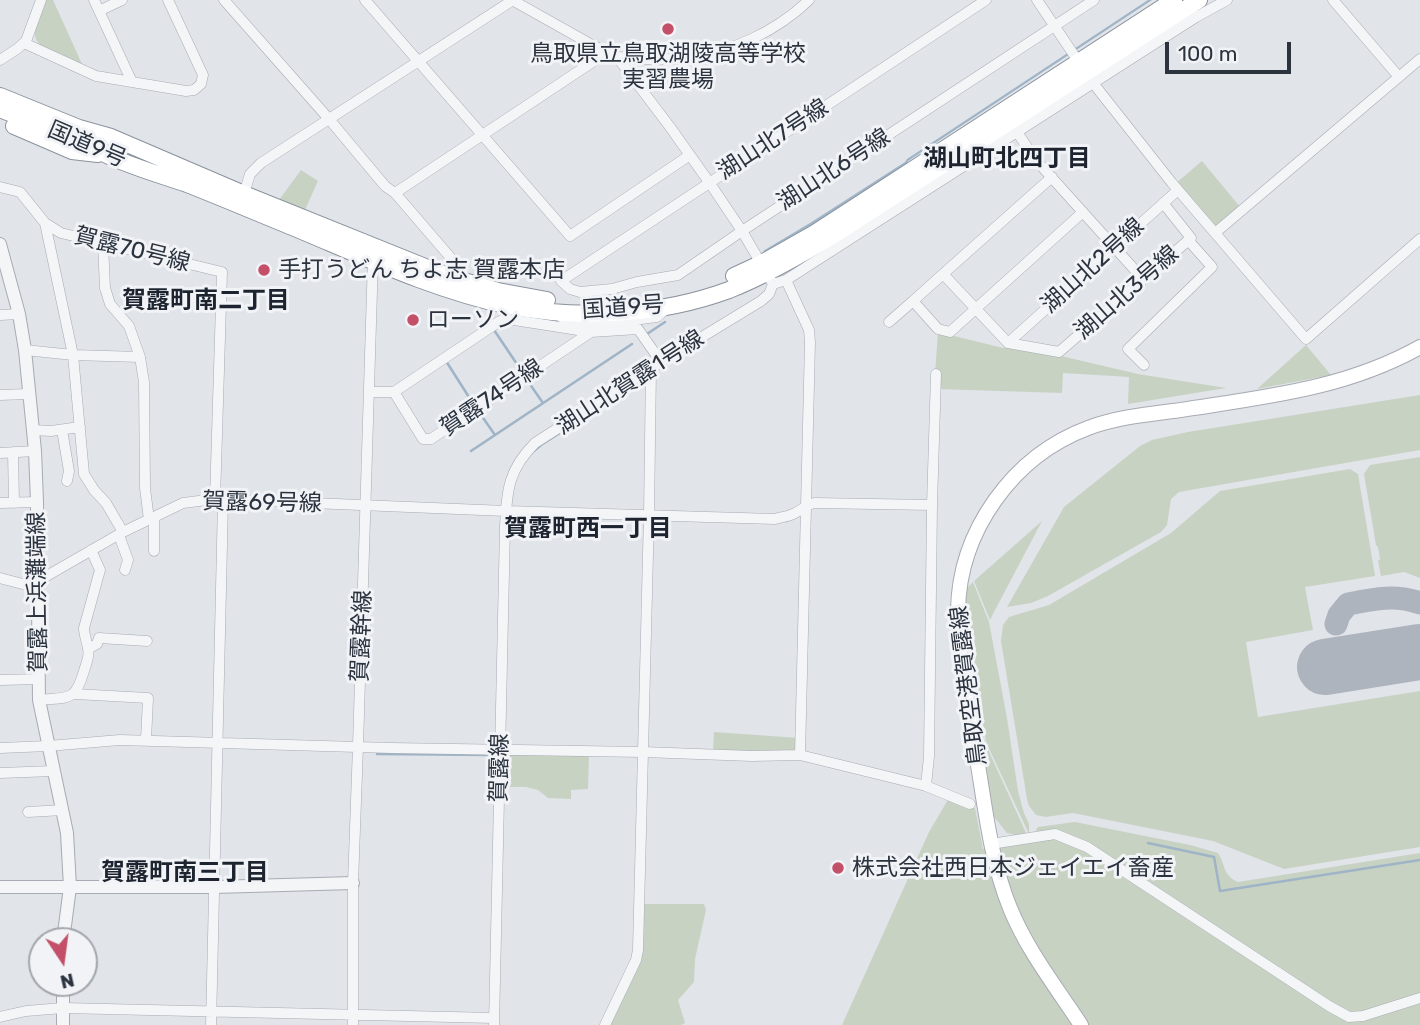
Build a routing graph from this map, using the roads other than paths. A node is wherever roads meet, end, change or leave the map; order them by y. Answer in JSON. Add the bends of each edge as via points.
{"nodes":[{"id":1,"x":41,"y":0,"type":"edge"},
{"id":2,"x":94,"y":0,"type":"edge"},
{"id":3,"x":122,"y":0,"type":"edge"},
{"id":4,"x":168,"y":0,"type":"edge"},
{"id":5,"x":224,"y":0,"type":"edge"},
{"id":6,"x":365,"y":0,"type":"edge"},
{"id":7,"x":512,"y":0,"type":"edge"},
{"id":8,"x":809,"y":0,"type":"edge"},
{"id":9,"x":986,"y":0,"type":"edge"},
{"id":10,"x":1037,"y":0,"type":"edge"},
{"id":11,"x":1094,"y":0,"type":"edge"},
{"id":12,"x":1174,"y":0,"type":"edge"},
{"id":13,"x":1199,"y":0,"type":"edge"},
{"id":14,"x":1227,"y":0,"type":"edge"},
{"id":15,"x":1333,"y":0,"type":"edge"},
{"id":16,"x":99,"y":11,"type":"junction"},
{"id":17,"x":1054,"y":26,"type":"junction"},
{"id":18,"x":24,"y":43,"type":"junction"},
{"id":19,"x":605,"y":52,"type":"junction"},
{"id":20,"x":1074,"y":55,"type":"dead end"},
{"id":21,"x":617,"y":57,"type":"junction"},
{"id":22,"x":1420,"y":59,"type":"edge"},
{"id":23,"x":0,"y":60,"type":"edge"},
{"id":24,"x":419,"y":62,"type":"junction"},
{"id":25,"x":1399,"y":77,"type":"junction"},
{"id":26,"x":132,"y":82,"type":"junction"},
{"id":27,"x":1093,"y":83,"type":"junction"},
{"id":28,"x":0,"y":84,"type":"edge"},
{"id":29,"x":0,"y":96,"type":"edge"},
{"id":30,"x":0,"y":109,"type":"edge"},
{"id":31,"x":329,"y":119,"type":"junction"},
{"id":32,"x":0,"y":120,"type":"edge"},
{"id":33,"x":1017,"y":132,"type":"junction"},
{"id":34,"x":482,"y":135,"type":"junction"},
{"id":35,"x":111,"y":137,"type":"junction"},
{"id":36,"x":107,"y":155,"type":"junction"},
{"id":37,"x":690,"y":155,"type":"junction"},
{"id":38,"x":1052,"y":177,"type":"junction"},
{"id":39,"x":709,"y":182,"type":"junction"},
{"id":40,"x":0,"y":187,"type":"edge"},
{"id":41,"x":1178,"y":190,"type":"junction"},
{"id":42,"x":394,"y":193,"type":"junction"},
{"id":43,"x":244,"y":194,"type":"junction"},
{"id":44,"x":1163,"y":203,"type":"junction"},
{"id":45,"x":1083,"y":212,"type":"junction"},
{"id":46,"x":45,"y":223,"type":"junction"},
{"id":47,"x":742,"y":231,"type":"junction"},
{"id":48,"x":1215,"y":233,"type":"junction"},
{"id":49,"x":1420,"y":239,"type":"edge"},
{"id":50,"x":1188,"y":240,"type":"junction"},
{"id":51,"x":0,"y":244,"type":"edge"},
{"id":52,"x":103,"y":244,"type":"junction"},
{"id":53,"x":1114,"y":246,"type":"junction"},
{"id":54,"x":373,"y":254,"type":"junction"},
{"id":55,"x":450,"y":257,"type":"dead end"},
{"id":56,"x":767,"y":273,"type":"junction"},
{"id":57,"x":943,"y":274,"type":"junction"},
{"id":58,"x":786,"y":279,"type":"junction"},
{"id":59,"x":1143,"y":279,"type":"junction"},
{"id":60,"x":561,"y":281,"type":"joint"},
{"id":61,"x":6,"y":290,"type":"edge"},
{"id":62,"x":913,"y":300,"type":"junction"},
{"id":63,"x":670,"y":305,"type":"junction"},
{"id":64,"x":976,"y":309,"type":"junction"},
{"id":65,"x":547,"y":311,"type":"junction"},
{"id":66,"x":19,"y":314,"type":"junction"},
{"id":67,"x":0,"y":315,"type":"edge"},
{"id":68,"x":889,"y":322,"type":"dead end"},
{"id":69,"x":627,"y":326,"type":"junction"},
{"id":70,"x":593,"y":328,"type":"junction"},
{"id":71,"x":1008,"y":343,"type":"junction"},
{"id":72,"x":1420,"y":347,"type":"edge"},
{"id":73,"x":25,"y":350,"type":"junction"},
{"id":74,"x":74,"y":355,"type":"junction"},
{"id":75,"x":140,"y":357,"type":"junction"},
{"id":76,"x":661,"y":362,"type":"junction"},
{"id":77,"x":1144,"y":365,"type":"dead end"},
{"id":78,"x":651,"y":369,"type":"junction"},
{"id":79,"x":936,"y":374,"type":"dead end"},
{"id":80,"x":369,"y":392,"type":"junction"},
{"id":81,"x":394,"y":392,"type":"junction"},
{"id":82,"x":29,"y":394,"type":"junction"},
{"id":83,"x":0,"y":395,"type":"edge"},
{"id":84,"x":79,"y":427,"type":"junction"},
{"id":85,"x":32,"y":430,"type":"junction"},
{"id":86,"x":62,"y":430,"type":"junction"},
{"id":87,"x":34,"y":451,"type":"junction"},
{"id":88,"x":13,"y":452,"type":"junction"},
{"id":89,"x":0,"y":453,"type":"edge"},
{"id":90,"x":67,"y":481,"type":"dead end"},
{"id":91,"x":219,"y":500,"type":"junction"},
{"id":92,"x":37,"y":502,"type":"junction"},
{"id":93,"x":0,"y":503,"type":"edge"},
{"id":94,"x":14,"y":503,"type":"junction"},
{"id":95,"x":932,"y":505,"type":"junction"},
{"id":96,"x":365,"y":506,"type":"junction"},
{"id":97,"x":805,"y":508,"type":"junction"},
{"id":98,"x":506,"y":511,"type":"junction"},
{"id":99,"x":649,"y":514,"type":"junction"},
{"id":100,"x":152,"y":519,"type":"junction"},
{"id":101,"x":121,"y":534,"type":"junction"},
{"id":102,"x":91,"y":550,"type":"junction"},
{"id":103,"x":153,"y":551,"type":"dead end"},
{"id":104,"x":125,"y":570,"type":"dead end"},
{"id":105,"x":0,"y":578,"type":"edge"},
{"id":106,"x":38,"y":585,"type":"junction"},
{"id":107,"x":147,"y":641,"type":"dead end"},
{"id":108,"x":88,"y":649,"type":"junction"},
{"id":109,"x":39,"y":679,"type":"junction"},
{"id":110,"x":0,"y":680,"type":"edge"},
{"id":111,"x":75,"y":694,"type":"junction"},
{"id":112,"x":39,"y":700,"type":"junction"},
{"id":113,"x":146,"y":740,"type":"junction"},
{"id":114,"x":216,"y":742,"type":"junction"},
{"id":115,"x":358,"y":746,"type":"junction"},
{"id":116,"x":48,"y":747,"type":"junction"},
{"id":117,"x":0,"y":748,"type":"edge"},
{"id":118,"x":500,"y":749,"type":"junction"},
{"id":119,"x":643,"y":752,"type":"junction"},
{"id":120,"x":800,"y":755,"type":"junction"},
{"id":121,"x":54,"y":771,"type":"junction"},
{"id":122,"x":0,"y":774,"type":"edge"},
{"id":123,"x":926,"y":786,"type":"junction"},
{"id":124,"x":970,"y":804,"type":"dead end"},
{"id":125,"x":63,"y":810,"type":"junction"},
{"id":126,"x":28,"y":812,"type":"dead end"},
{"id":127,"x":991,"y":844,"type":"junction"},
{"id":128,"x":353,"y":883,"type":"junction"},
{"id":129,"x":0,"y":887,"type":"edge"},
{"id":130,"x":70,"y":887,"type":"junction"},
{"id":131,"x":214,"y":887,"type":"junction"},
{"id":132,"x":66,"y":927,"type":"edge"},
{"id":133,"x":63,"y":997,"type":"edge"},
{"id":134,"x":1420,"y":998,"type":"edge"},
{"id":135,"x":63,"y":1008,"type":"junction"},
{"id":136,"x":211,"y":1012,"type":"junction"},
{"id":137,"x":0,"y":1017,"type":"edge"},
{"id":138,"x":353,"y":1020,"type":"edge"},
{"id":139,"x":494,"y":1021,"type":"edge"},
{"id":140,"x":63,"y":1025,"type":"edge"},
{"id":141,"x":211,"y":1025,"type":"edge"},
{"id":142,"x":605,"y":1025,"type":"edge"},
{"id":143,"x":1081,"y":1025,"type":"edge"}],
"edges":[{"from":1,"to":18,"type":"street"},
{"from":2,"to":16,"type":"street"},
{"from":3,"to":16,"type":"street"},
{"from":4,"to":26,"type":"street","via":[[203,75],[201,84],[190,91]]},
{"from":5,"to":31,"type":"street"},
{"from":6,"to":24,"type":"street"},
{"from":7,"to":19,"type":"street"},
{"from":7,"to":24,"type":"street"},
{"from":8,"to":21,"type":"street","via":[[774,27],[720,50],[669,60]]},
{"from":9,"to":39,"type":"street","name":"湖山北7号線"},
{"from":10,"to":17,"type":"street"},
{"from":11,"to":17,"type":"street","name":"湖山北6号線"},
{"from":12,"to":56,"type":"highway","name":"国道9号","via":[[830,223]]},
{"from":13,"to":56,"type":"highway","name":"国道9号","via":[[837,233]]},
{"from":14,"to":27,"type":"street"},
{"from":15,"to":25,"type":"street"},
{"from":16,"to":26,"type":"street"},
{"from":17,"to":20,"type":"street"},
{"from":17,"to":47,"type":"street","name":"湖山北6号線"},
{"from":18,"to":23,"type":"street"},
{"from":18,"to":26,"type":"street","via":[[96,76]]},
{"from":19,"to":21,"type":"street"},
{"from":19,"to":34,"type":"street"},
{"from":21,"to":37,"type":"street"},
{"from":22,"to":25,"type":"street"},
{"from":24,"to":31,"type":"street"},
{"from":24,"to":34,"type":"street"},
{"from":25,"to":48,"type":"street"},
{"from":27,"to":33,"type":"street"},
{"from":27,"to":41,"type":"street"},
{"from":28,"to":35,"type":"highway"},
{"from":29,"to":35,"type":"highway","name":"国道9号"},
{"from":30,"to":36,"type":"highway","name":"国道9号"},
{"from":31,"to":42,"type":"street"},
{"from":31,"to":43,"type":"street","via":[[256,167]]},
{"from":32,"to":36,"type":"highway","via":[[72,151]]},
{"from":33,"to":38,"type":"street"},
{"from":33,"to":58,"type":"street"},
{"from":34,"to":37,"type":"street","via":[[570,236]]},
{"from":34,"to":42,"type":"street"},
{"from":35,"to":43,"type":"highway","name":"国道9号"},
{"from":36,"to":54,"type":"highway","name":"国道9号"},
{"from":37,"to":39,"type":"street"},
{"from":38,"to":45,"type":"street"},
{"from":38,"to":57,"type":"street"},
{"from":39,"to":47,"type":"street"},
{"from":39,"to":60,"type":"street","name":"湖山北7号線"},
{"from":40,"to":46,"type":"street","name":"賀露70号線","via":[[20,192]]},
{"from":41,"to":44,"type":"street","name":"湖山北2号線"},
{"from":41,"to":48,"type":"street"},
{"from":42,"to":55,"type":"street"},
{"from":43,"to":54,"type":"highway","name":"国道9号"},
{"from":44,"to":50,"type":"street","name":"湖山北3号線","via":[[1191,238]]},
{"from":44,"to":53,"type":"street","name":"湖山北2号線"},
{"from":45,"to":53,"type":"street"},
{"from":45,"to":64,"type":"street"},
{"from":46,"to":52,"type":"street","name":"賀露70号線","via":[[61,233]]},
{"from":46,"to":74,"type":"street"},
{"from":47,"to":56,"type":"street"},
{"from":47,"to":60,"type":"street","name":"湖山北6号線","via":[[678,275],[580,292]]},
{"from":48,"to":49,"type":"street","via":[[1306,339]]},
{"from":50,"to":59,"type":"street","name":"湖山北3号線"},
{"from":50,"to":77,"type":"street","via":[[1212,267],[1128,349]]},
{"from":51,"to":61,"type":"street","name":"賀露上浜灘端線"},
{"from":52,"to":75,"type":"street","via":[[110,304],[129,326]]},
{"from":52,"to":91,"type":"street","name":"賀露70号線","via":[[222,272]]},
{"from":53,"to":59,"type":"street"},
{"from":53,"to":71,"type":"street","name":"湖山北2号線"},
{"from":54,"to":56,"type":"highway","name":"国道9号","via":[[528,298],[580,303],[674,294]]},
{"from":54,"to":65,"type":"highway","name":"国道9号","via":[[446,288]]},
{"from":54,"to":80,"type":"street","name":"賀露幹線"},
{"from":56,"to":58,"type":"street"},
{"from":56,"to":63,"type":"highway","name":"国道9号","via":[[727,290]]},
{"from":56,"to":76,"type":"street","name":"湖山北賀露1号線","via":[[769,294],[761,301]]},
{"from":57,"to":62,"type":"street"},
{"from":57,"to":64,"type":"street"},
{"from":58,"to":97,"type":"street","via":[[810,342]]},
{"from":59,"to":71,"type":"street","name":"湖山北3号線","via":[[1059,352]]},
{"from":61,"to":66,"type":"street","name":"賀露上浜灘端線"},
{"from":62,"to":64,"type":"street","via":[[938,329],[950,332]]},
{"from":62,"to":68,"type":"street"},
{"from":63,"to":65,"type":"highway","name":"国道9号","via":[[612,313]]},
{"from":63,"to":69,"type":"street","via":[[657,317]]},
{"from":64,"to":71,"type":"street"},
{"from":65,"to":70,"type":"street"},
{"from":66,"to":67,"type":"street"},
{"from":66,"to":73,"type":"street","name":"賀露上浜灘端線"},
{"from":69,"to":70,"type":"street"},
{"from":69,"to":76,"type":"street","via":[[638,329]]},
{"from":70,"to":81,"type":"street","via":[[500,321]]},
{"from":70,"to":81,"type":"street","name":"賀露74号線","via":[[431,439],[423,439]]},
{"from":72,"to":127,"type":"main road","name":"鳥取空港賀露線","via":[[1367,373],[1317,387],[1097,425],[1054,445],[1009,482],[978,527],[958,601],[960,650]]},
{"from":73,"to":74,"type":"street"},
{"from":73,"to":82,"type":"street","name":"賀露上浜灘端線"},
{"from":74,"to":75,"type":"street"},
{"from":74,"to":84,"type":"street"},
{"from":75,"to":100,"type":"street","via":[[145,488]]},
{"from":76,"to":78,"type":"street","name":"湖山北賀露1号線"},
{"from":78,"to":98,"type":"street","name":"湖山北賀露1号線","via":[[535,443],[515,468]]},
{"from":78,"to":99,"type":"street"},
{"from":79,"to":95,"type":"street"},
{"from":80,"to":81,"type":"street"},
{"from":80,"to":96,"type":"street","name":"賀露幹線"},
{"from":82,"to":83,"type":"street"},
{"from":82,"to":85,"type":"street","name":"賀露上浜灘端線"},
{"from":84,"to":86,"type":"street"},
{"from":84,"to":101,"type":"street","via":[[84,474],[106,503]]},
{"from":85,"to":86,"type":"street"},
{"from":85,"to":87,"type":"street","name":"賀露上浜灘端線"},
{"from":86,"to":90,"type":"street"},
{"from":87,"to":88,"type":"street"},
{"from":87,"to":92,"type":"street","name":"賀露上浜灘端線"},
{"from":88,"to":89,"type":"street"},
{"from":88,"to":94,"type":"street"},
{"from":91,"to":96,"type":"street","name":"賀露69号線"},
{"from":91,"to":100,"type":"street","name":"賀露69号線","via":[[183,503]]},
{"from":91,"to":114,"type":"street"},
{"from":92,"to":94,"type":"street"},
{"from":92,"to":106,"type":"street","name":"賀露上浜灘端線"},
{"from":93,"to":94,"type":"street"},
{"from":95,"to":97,"type":"street","name":"賀露69号線","via":[[809,503]]},
{"from":95,"to":123,"type":"street"},
{"from":96,"to":98,"type":"street","name":"賀露69号線"},
{"from":96,"to":115,"type":"street","name":"賀露幹線"},
{"from":97,"to":99,"type":"street","name":"賀露69号線","via":[[775,519]]},
{"from":97,"to":120,"type":"street"},
{"from":98,"to":99,"type":"street","name":"賀露69号線"},
{"from":98,"to":118,"type":"street","name":"賀露線"},
{"from":99,"to":119,"type":"street"},
{"from":100,"to":101,"type":"street","name":"賀露69号線"},
{"from":100,"to":103,"type":"street"},
{"from":101,"to":102,"type":"street","name":"賀露69号線"},
{"from":101,"to":104,"type":"street","via":[[128,560]]},
{"from":102,"to":106,"type":"street","name":"賀露69号線"},
{"from":102,"to":108,"type":"street","via":[[100,570],[83,632]]},
{"from":105,"to":106,"type":"street"},
{"from":106,"to":109,"type":"street","name":"賀露上浜灘端線"},
{"from":107,"to":108,"type":"street","via":[[99,638]]},
{"from":108,"to":111,"type":"street"},
{"from":109,"to":110,"type":"street"},
{"from":109,"to":112,"type":"street","name":"賀露上浜灘端線"},
{"from":111,"to":112,"type":"street"},
{"from":111,"to":113,"type":"street","via":[[148,698]]},
{"from":112,"to":116,"type":"street","name":"賀露上浜灘端線"},
{"from":113,"to":114,"type":"street"},
{"from":113,"to":116,"type":"street"},
{"from":114,"to":115,"type":"street"},
{"from":114,"to":131,"type":"street"},
{"from":115,"to":118,"type":"street"},
{"from":115,"to":128,"type":"street","name":"賀露幹線"},
{"from":116,"to":117,"type":"street"},
{"from":116,"to":121,"type":"street","name":"賀露上浜灘端線"},
{"from":118,"to":119,"type":"street"},
{"from":118,"to":139,"type":"street","name":"賀露線"},
{"from":119,"to":120,"type":"street"},
{"from":119,"to":142,"type":"street","via":[[638,950]]},
{"from":120,"to":123,"type":"street"},
{"from":121,"to":122,"type":"street"},
{"from":121,"to":125,"type":"street","name":"賀露上浜灘端線"},
{"from":123,"to":124,"type":"street"},
{"from":125,"to":126,"type":"street"},
{"from":125,"to":130,"type":"street","name":"賀露上浜灘端線"},
{"from":127,"to":134,"type":"street","via":[[1055,834],[1087,847],[1349,1017]]},
{"from":127,"to":143,"type":"main road","name":"鳥取空港賀露線","via":[[1019,928]]},
{"from":128,"to":131,"type":"street"},
{"from":128,"to":138,"type":"street","name":"賀露幹線"},
{"from":129,"to":130,"type":"street"},
{"from":130,"to":131,"type":"street"},
{"from":130,"to":132,"type":"street","name":"賀露上浜灘端線"},
{"from":131,"to":136,"type":"street"},
{"from":133,"to":135,"type":"street"},
{"from":135,"to":136,"type":"street"},
{"from":135,"to":137,"type":"street"},
{"from":135,"to":140,"type":"street"},
{"from":136,"to":138,"type":"street"},
{"from":136,"to":141,"type":"street"},
{"from":138,"to":139,"type":"street"}]}
